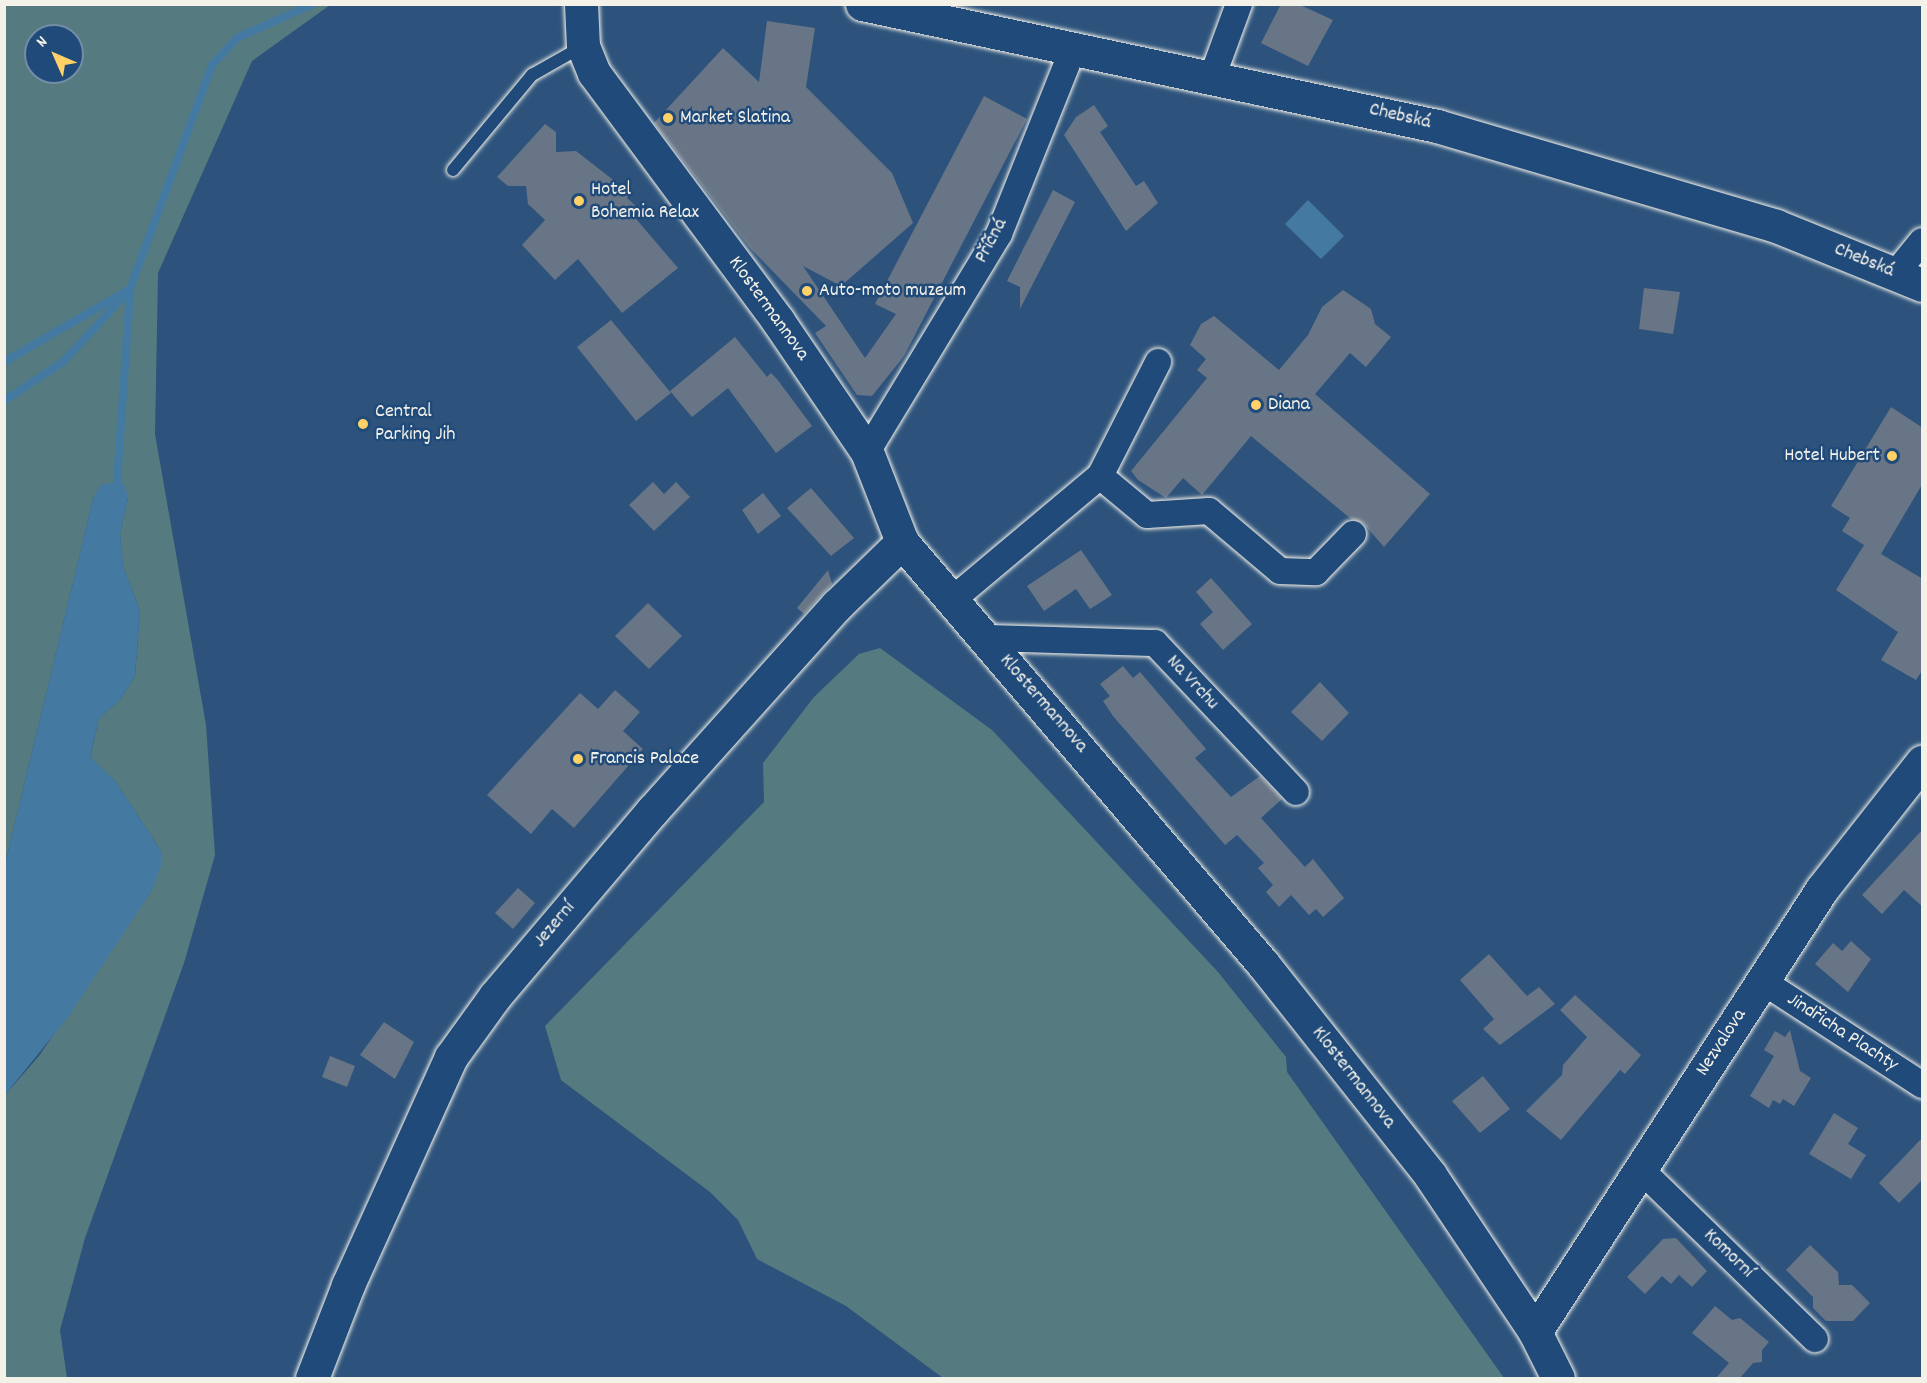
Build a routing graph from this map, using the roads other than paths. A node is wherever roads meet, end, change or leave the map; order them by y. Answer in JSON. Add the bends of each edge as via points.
{"nodes":[{"id":1,"x":580,"y":4,"type":"edge"},
{"id":2,"x":862,"y":4,"type":"edge"},
{"id":3,"x":1239,"y":4,"type":"edge"},
{"id":4,"x":583,"y":46,"type":"junction"},
{"id":5,"x":1073,"y":49,"type":"junction"},
{"id":6,"x":1213,"y":75,"type":"junction"},
{"id":7,"x":453,"y":170,"type":"dead end"},
{"id":8,"x":1923,"y":241,"type":"edge"},
{"id":9,"x":1909,"y":279,"type":"edge"},
{"id":10,"x":1158,"y":362,"type":"dead end"},
{"id":11,"x":867,"y":452,"type":"junction"},
{"id":12,"x":1101,"y":476,"type":"junction"},
{"id":13,"x":1353,"y":534,"type":"dead end"},
{"id":14,"x":902,"y":542,"type":"junction"},
{"id":15,"x":951,"y":600,"type":"junction"},
{"id":16,"x":986,"y":638,"type":"junction"},
{"id":17,"x":1923,"y":762,"type":"edge"},
{"id":18,"x":1296,"y":792,"type":"dead end"},
{"id":19,"x":1762,"y":981,"type":"junction"},
{"id":20,"x":1923,"y":1085,"type":"edge"},
{"id":21,"x":1640,"y":1169,"type":"junction"},
{"id":22,"x":1535,"y":1332,"type":"junction"},
{"id":23,"x":1815,"y":1339,"type":"dead end"},
{"id":24,"x":312,"y":1378,"type":"edge"},
{"id":25,"x":1558,"y":1378,"type":"edge"}],
"edges":[{"from":1,"to":4,"type":"street","name":"Klostermannova"},
{"from":2,"to":5,"type":"street","name":"Chebská"},
{"from":3,"to":6,"type":"street"},
{"from":4,"to":7,"type":"lane","via":[[532,75]]},
{"from":4,"to":11,"type":"street","name":"Klostermannova","via":[[594,73],[778,321]]},
{"from":5,"to":6,"type":"street","name":"Chebská"},
{"from":5,"to":11,"type":"street","name":"Příčná","via":[[999,234]]},
{"from":6,"to":9,"type":"street","name":"Chebská","via":[[1437,126],[1654,188],[1776,226]]},
{"from":8,"to":9,"type":"street"},
{"from":10,"to":12,"type":"street"},
{"from":11,"to":14,"type":"street","name":"Klostermannova"},
{"from":12,"to":13,"type":"street","via":[[1147,515],[1209,511],[1280,571],[1316,572]]},
{"from":12,"to":15,"type":"street"},
{"from":14,"to":15,"type":"street","name":"Klostermannova"},
{"from":14,"to":24,"type":"street","name":"Jezerní","via":[[837,605],[652,812],[495,996],[451,1057],[348,1285]]},
{"from":15,"to":16,"type":"street","name":"Klostermannova"},
{"from":16,"to":18,"type":"street","name":"Na Vrchu","via":[[1155,643]]},
{"from":16,"to":22,"type":"street","name":"Klostermannova","via":[[1263,964],[1423,1166]]},
{"from":17,"to":19,"type":"street","name":"Nezvalova","via":[[1822,889]]},
{"from":19,"to":20,"type":"street","name":"Jindřicha Plachty"},
{"from":19,"to":21,"type":"street","name":"Nezvalova"},
{"from":21,"to":22,"type":"street","name":"Nezvalova"},
{"from":21,"to":23,"type":"street","name":"Komorní"},
{"from":22,"to":25,"type":"street","name":"Klostermannova"}]}
